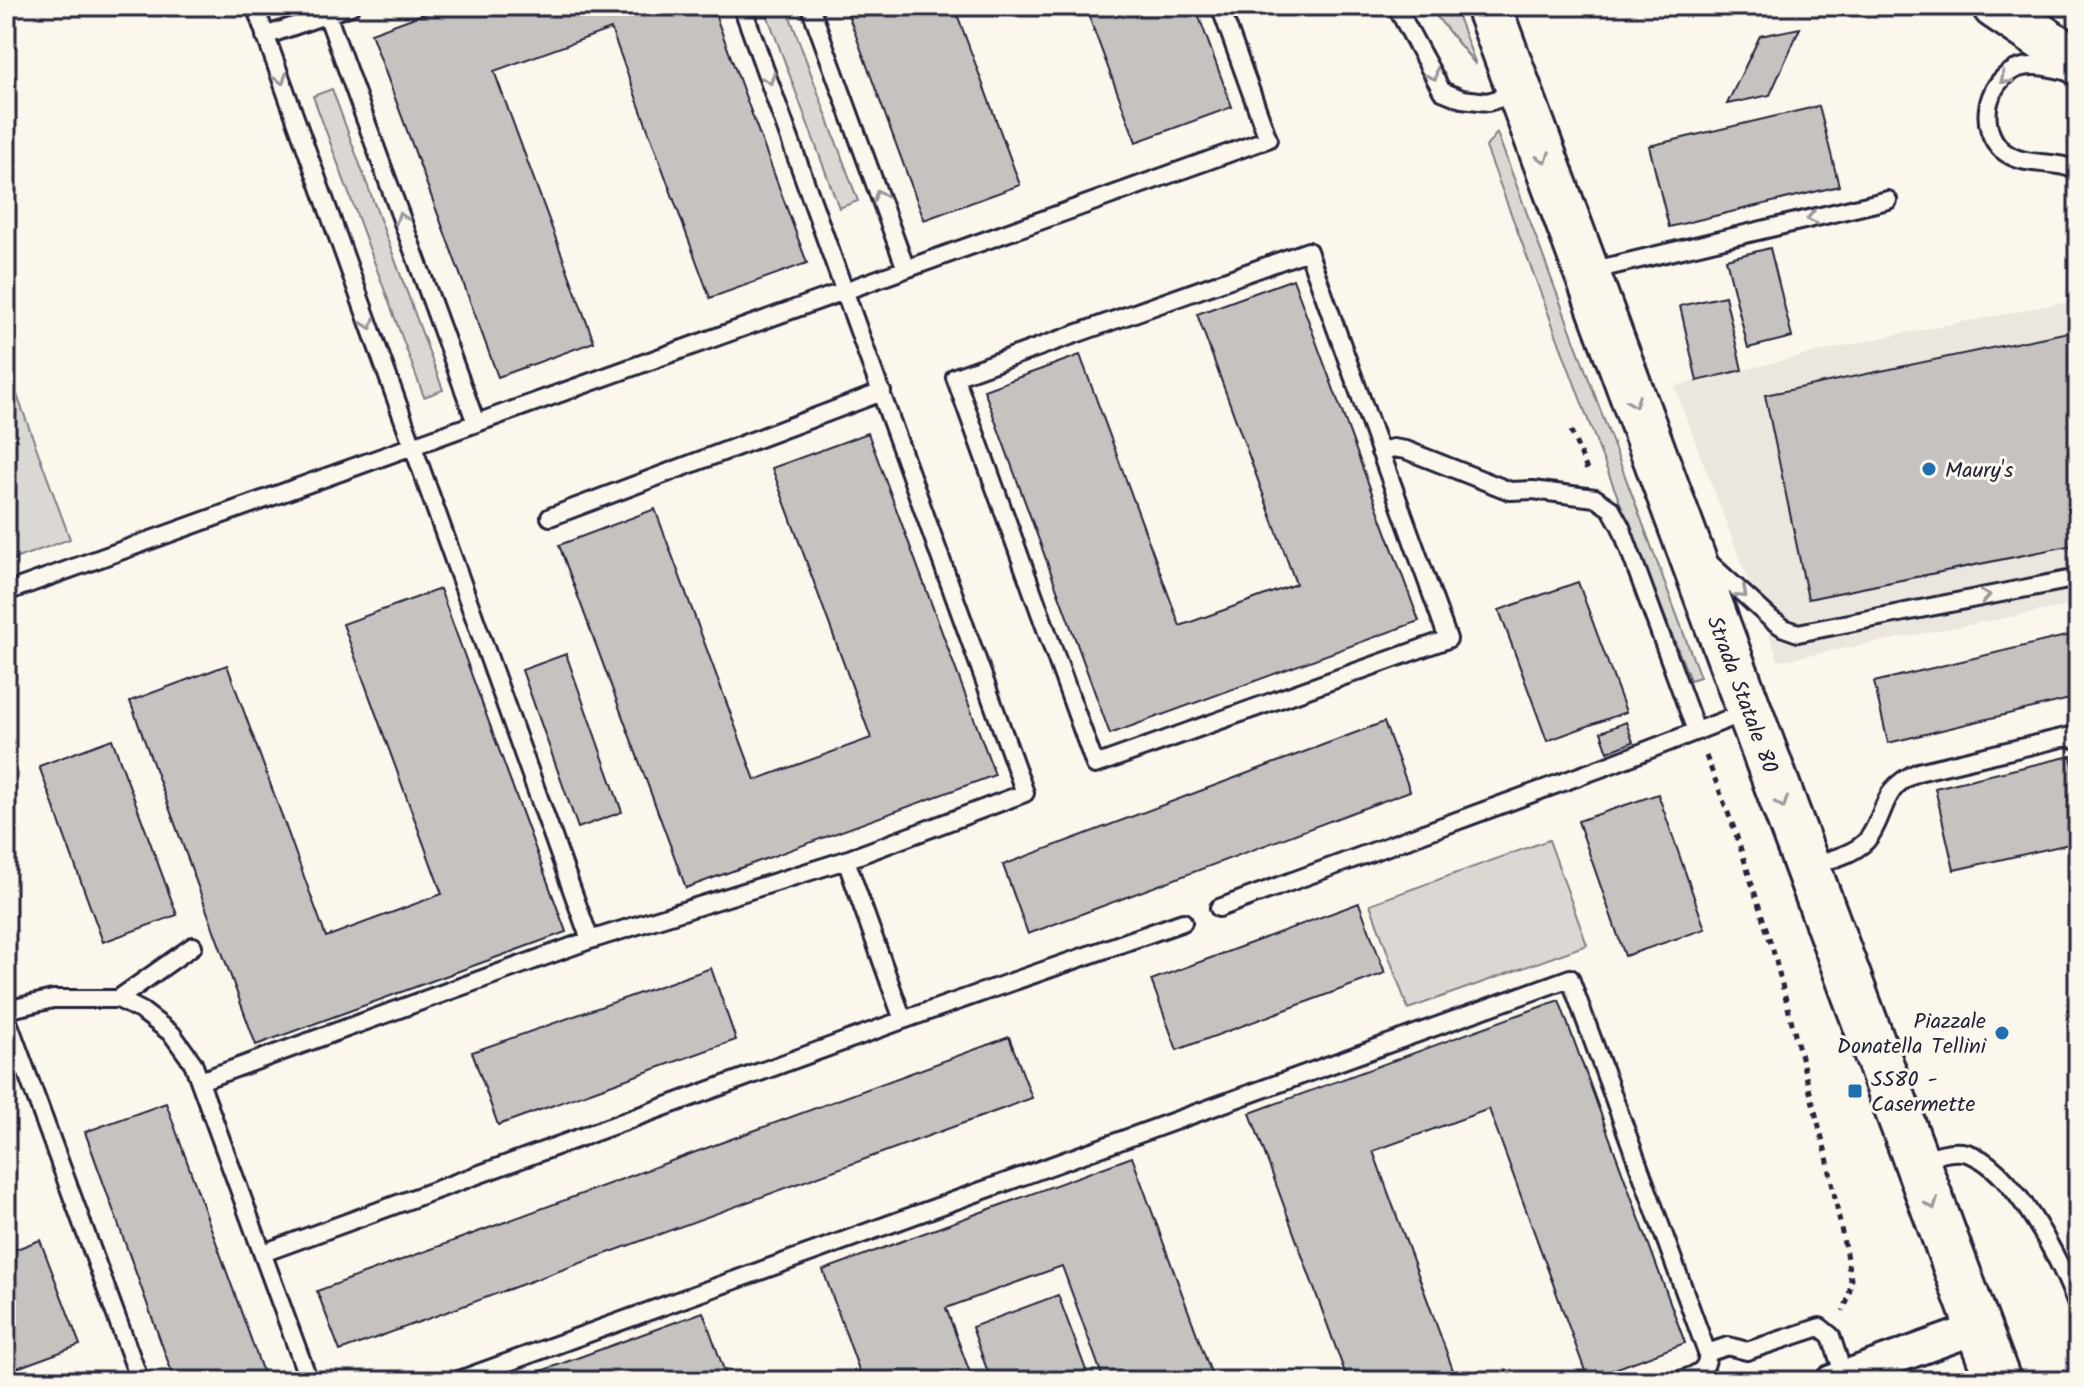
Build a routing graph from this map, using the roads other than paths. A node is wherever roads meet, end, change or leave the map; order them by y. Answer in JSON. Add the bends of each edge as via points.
{"nodes":[{"id":1,"x":255,"y":6,"type":"edge"},
{"id":2,"x":351,"y":6,"type":"edge"},
{"id":3,"x":742,"y":6,"type":"edge"},
{"id":4,"x":810,"y":6,"type":"edge"},
{"id":5,"x":1220,"y":6,"type":"edge"},
{"id":6,"x":1396,"y":6,"type":"edge"},
{"id":7,"x":1488,"y":6,"type":"edge"},
{"id":8,"x":1995,"y":6,"type":"edge"},
{"id":9,"x":325,"y":10,"type":"edge"},
{"id":10,"x":265,"y":36,"type":"junction"},
{"id":11,"x":2078,"y":62,"type":"edge"},
{"id":12,"x":2078,"y":75,"type":"edge"},
{"id":13,"x":1520,"y":92,"type":"junction"},
{"id":14,"x":2078,"y":171,"type":"edge"},
{"id":15,"x":1888,"y":200,"type":"dead end"},
{"id":16,"x":906,"y":269,"type":"junction"},
{"id":17,"x":1586,"y":272,"type":"junction"},
{"id":18,"x":846,"y":290,"type":"junction"},
{"id":19,"x":882,"y":392,"type":"junction"},
{"id":20,"x":476,"y":423,"type":"junction"},
{"id":21,"x":413,"y":446,"type":"junction"},
{"id":22,"x":1380,"y":452,"type":"junction"},
{"id":23,"x":550,"y":517,"type":"dead end"},
{"id":24,"x":1684,"y":540,"type":"junction"},
{"id":25,"x":2078,"y":578,"type":"edge"},
{"id":26,"x":6,"y":592,"type":"edge"},
{"id":27,"x":1748,"y":711,"type":"junction"},
{"id":28,"x":1696,"y":731,"type":"junction"},
{"id":29,"x":2078,"y":740,"type":"edge"},
{"id":30,"x":846,"y":860,"type":"junction"},
{"id":31,"x":1805,"y":867,"type":"junction"},
{"id":32,"x":1219,"y":908,"type":"dead end"},
{"id":33,"x":1183,"y":922,"type":"dead end"},
{"id":34,"x":590,"y":940,"type":"junction"},
{"id":35,"x":193,"y":946,"type":"dead end"},
{"id":36,"x":118,"y":999,"type":"junction"},
{"id":37,"x":6,"y":1010,"type":"edge"},
{"id":38,"x":6,"y":1016,"type":"edge"},
{"id":39,"x":903,"y":1020,"type":"junction"},
{"id":40,"x":200,"y":1081,"type":"junction"},
{"id":41,"x":1916,"y":1162,"type":"junction"},
{"id":42,"x":263,"y":1253,"type":"junction"},
{"id":43,"x":2078,"y":1308,"type":"edge"},
{"id":44,"x":1978,"y":1328,"type":"junction"},
{"id":45,"x":1707,"y":1353,"type":"junction"},
{"id":46,"x":1838,"y":1379,"type":"edge"},
{"id":47,"x":140,"y":1381,"type":"edge"},
{"id":48,"x":309,"y":1381,"type":"edge"},
{"id":49,"x":456,"y":1381,"type":"edge"},
{"id":50,"x":1678,"y":1381,"type":"edge"},
{"id":51,"x":1998,"y":1381,"type":"edge"}],
"edges":[{"from":1,"to":10,"type":"lane"},
{"from":2,"to":9,"type":"lane"},
{"from":3,"to":18,"type":"lane","one_way":true},
{"from":16,"to":4,"type":"lane","one_way":true},
{"from":5,"to":16,"type":"lane","via":[[1268,139]]},
{"from":6,"to":13,"type":"lane","one_way":true,"via":[[1442,91],[1488,102]]},
{"from":7,"to":13,"type":"main road","name":"Strada Statale 80"},
{"from":8,"to":11,"type":"main road"},
{"from":9,"to":10,"type":"lane"},
{"from":20,"to":9,"type":"lane","one_way":true},
{"from":10,"to":21,"type":"lane","one_way":true},
{"from":12,"to":14,"type":"lane","one_way":true,"via":[[2030,65],[2014,70],[1991,95],[1987,115],[1990,132],[2012,158]]},
{"from":13,"to":17,"type":"main road","name":"Strada Statale 80","one_way":true},
{"from":15,"to":17,"type":"lane","one_way":true},
{"from":16,"to":18,"type":"lane"},
{"from":17,"to":24,"type":"main road","name":"Strada Statale 80","one_way":true},
{"from":18,"to":19,"type":"lane"},
{"from":18,"to":20,"type":"lane"},
{"from":19,"to":23,"type":"lane"},
{"from":19,"to":30,"type":"lane","via":[[1025,793]]},
{"from":20,"to":21,"type":"lane"},
{"from":21,"to":26,"type":"lane"},
{"from":21,"to":34,"type":"lane"},
{"from":22,"to":22,"type":"lane","via":[[1448,639],[1095,765],[955,377],[1308,251]]},
{"from":22,"to":28,"type":"lane","via":[[1406,450],[1510,491],[1595,498],[1611,509]]},
{"from":24,"to":25,"type":"lane","one_way":true,"via":[[1772,620],[1798,633]]},
{"from":24,"to":27,"type":"main road","name":"Strada Statale 80"},
{"from":27,"to":28,"type":"lane"},
{"from":27,"to":31,"type":"main road","name":"Strada Statale 80","one_way":true},
{"from":28,"to":32,"type":"lane"},
{"from":29,"to":31,"type":"lane","via":[[2066,737],[1906,777],[1890,791],[1870,837]]},
{"from":30,"to":34,"type":"lane"},
{"from":30,"to":39,"type":"lane"},
{"from":31,"to":41,"type":"main road","name":"Strada Statale 80"},
{"from":33,"to":39,"type":"lane"},
{"from":34,"to":40,"type":"lane"},
{"from":35,"to":36,"type":"lane"},
{"from":36,"to":37,"type":"lane","via":[[53,999]]},
{"from":36,"to":40,"type":"lane","via":[[172,1034]]},
{"from":38,"to":47,"type":"lane"},
{"from":39,"to":42,"type":"lane"},
{"from":40,"to":42,"type":"lane"},
{"from":41,"to":43,"type":"lane","via":[[1963,1152],[1989,1166],[2042,1231]]},
{"from":41,"to":44,"type":"main road","name":"Strada Statale 80","one_way":true},
{"from":42,"to":48,"type":"lane"},
{"from":44,"to":46,"type":"street"},
{"from":44,"to":51,"type":"main road","name":"Strada Statale 80"},
{"from":45,"to":46,"type":"lane","via":[[1728,1346],[1747,1351],[1818,1327],[1828,1332]]},
{"from":45,"to":49,"type":"lane","via":[[1570,978]]},
{"from":45,"to":50,"type":"lane","via":[[1704,1369]]}]}
